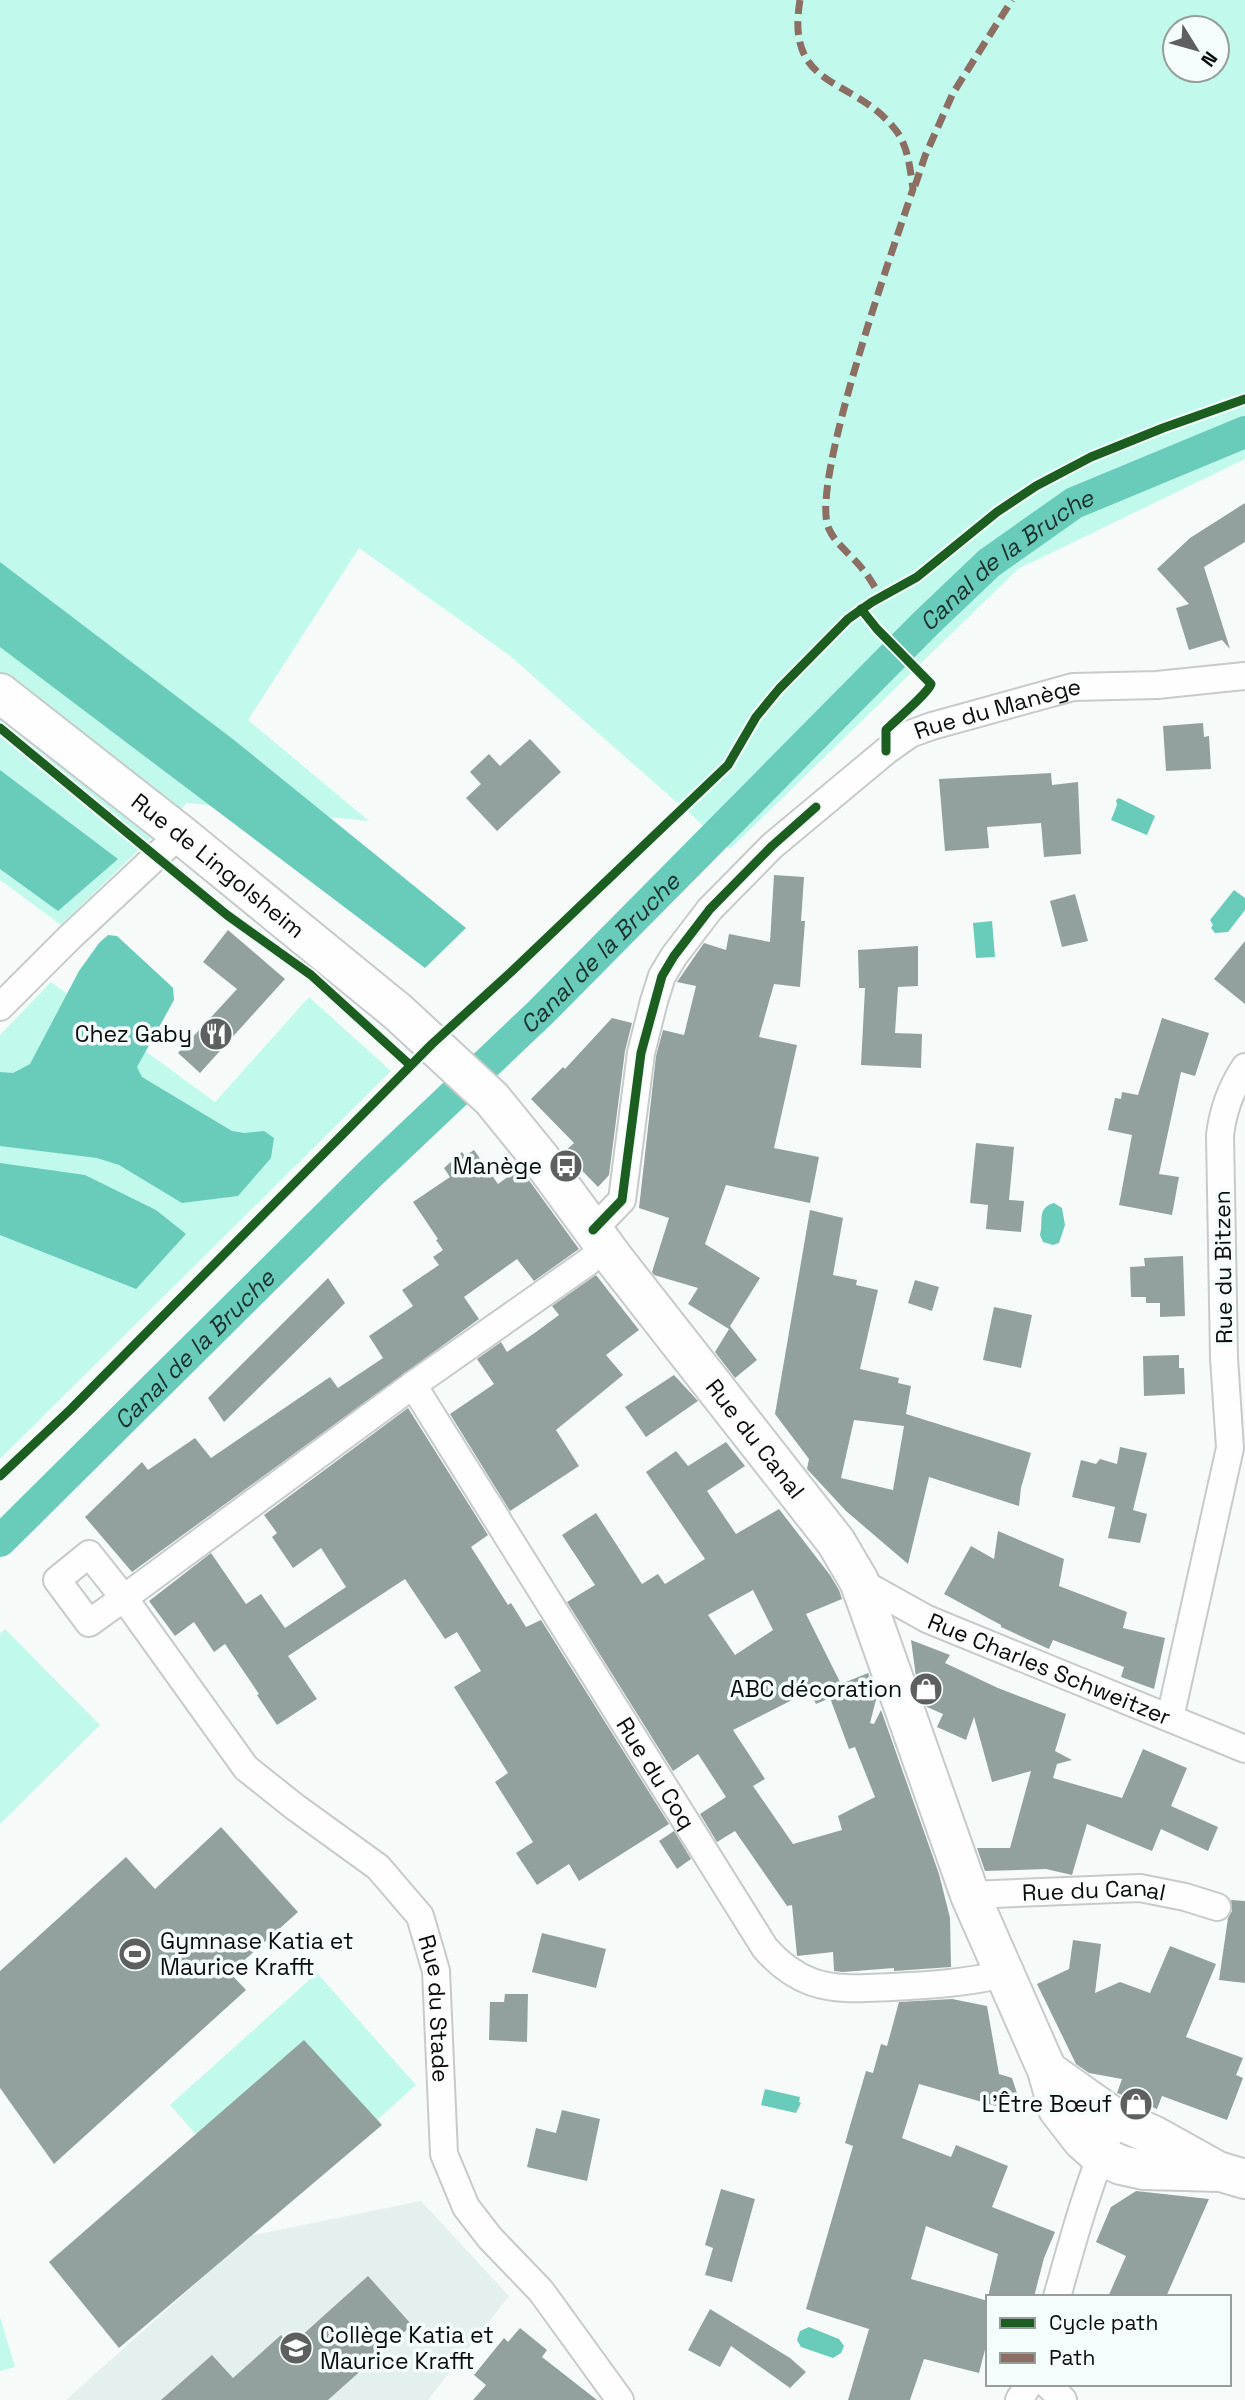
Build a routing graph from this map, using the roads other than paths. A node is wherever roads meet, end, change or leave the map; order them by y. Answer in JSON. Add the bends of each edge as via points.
{"nodes":[{"id":1,"x":1245,"y":676,"type":"edge"},
{"id":2,"x":0,"y":693,"type":"edge"},
{"id":3,"x":180,"y":834,"type":"junction"},
{"id":4,"x":0,"y":1007,"type":"edge"},
{"id":5,"x":441,"y":1052,"type":"joint"},
{"id":6,"x":1245,"y":1067,"type":"edge"},
{"id":7,"x":599,"y":1238,"type":"junction"},
{"id":8,"x":412,"y":1385,"type":"junction"},
{"id":9,"x":859,"y":1581,"type":"junction"},
{"id":10,"x":1170,"y":1718,"type":"junction"},
{"id":11,"x":1245,"y":1749,"type":"edge"},
{"id":12,"x":970,"y":1895,"type":"junction"},
{"id":13,"x":1217,"y":1907,"type":"dead end"},
{"id":14,"x":1003,"y":1973,"type":"junction"},
{"id":15,"x":1047,"y":2070,"type":"junction"},
{"id":16,"x":1116,"y":2119,"type":"junction"},
{"id":17,"x":1100,"y":2155,"type":"junction"},
{"id":18,"x":1233,"y":2176,"type":"edge"},
{"id":19,"x":1058,"y":2295,"type":"edge"},
{"id":20,"x":1049,"y":2386,"type":"edge"},
{"id":21,"x":620,"y":2400,"type":"edge"},
{"id":22,"x":1063,"y":2400,"type":"edge"}],
"edges":[{"from":1,"to":7,"type":"street","name":"Rue du Manège","via":[[1073,687],[932,726],[902,740],[816,807],[710,909],[662,976],[641,1053],[622,1200]]},
{"from":2,"to":3,"type":"main road","name":"Rue de Lingolsheim"},
{"from":3,"to":4,"type":"street"},
{"from":3,"to":5,"type":"main road","name":"Rue de Lingolsheim"},
{"from":5,"to":7,"type":"main road","name":"Rue du Canal","via":[[492,1099]]},
{"from":6,"to":10,"type":"street","name":"Rue du Bitzen","via":[[1223,1112],[1220,1135],[1230,1448]]},
{"from":7,"to":8,"type":"street","via":[[588,1262]]},
{"from":7,"to":9,"type":"main road","name":"Rue du Canal","via":[[836,1542]]},
{"from":8,"to":14,"type":"street","name":"Rue du Coq","via":[[774,1958],[811,1982],[846,1989],[948,1984]]},
{"from":8,"to":21,"type":"street","name":"Rue du Stade","via":[[124,1598],[246,1768],[378,1867],[420,1916],[436,1971],[444,2154],[466,2207],[541,2291]]},
{"from":9,"to":10,"type":"street","name":"Rue Charles Schweitzer","via":[[928,1619]]},
{"from":9,"to":12,"type":"main road","name":"Rue du Canal"},
{"from":10,"to":11,"type":"street","name":"Rue Charles Schweitzer"},
{"from":12,"to":13,"type":"street","name":"Rue du Canal","via":[[1140,1888]]},
{"from":12,"to":14,"type":"main road","name":"Rue du Canal"},
{"from":14,"to":15,"type":"main road","name":"Rue du Canal"},
{"from":15,"to":16,"type":"main road"},
{"from":15,"to":17,"type":"main road","name":"Rue du Canal","via":[[1058,2109]]},
{"from":16,"to":17,"type":"street"},
{"from":16,"to":18,"type":"main road"},
{"from":17,"to":18,"type":"main road","via":[[1144,2170]]},
{"from":17,"to":19,"type":"street"},
{"from":20,"to":22,"type":"street"}]}
